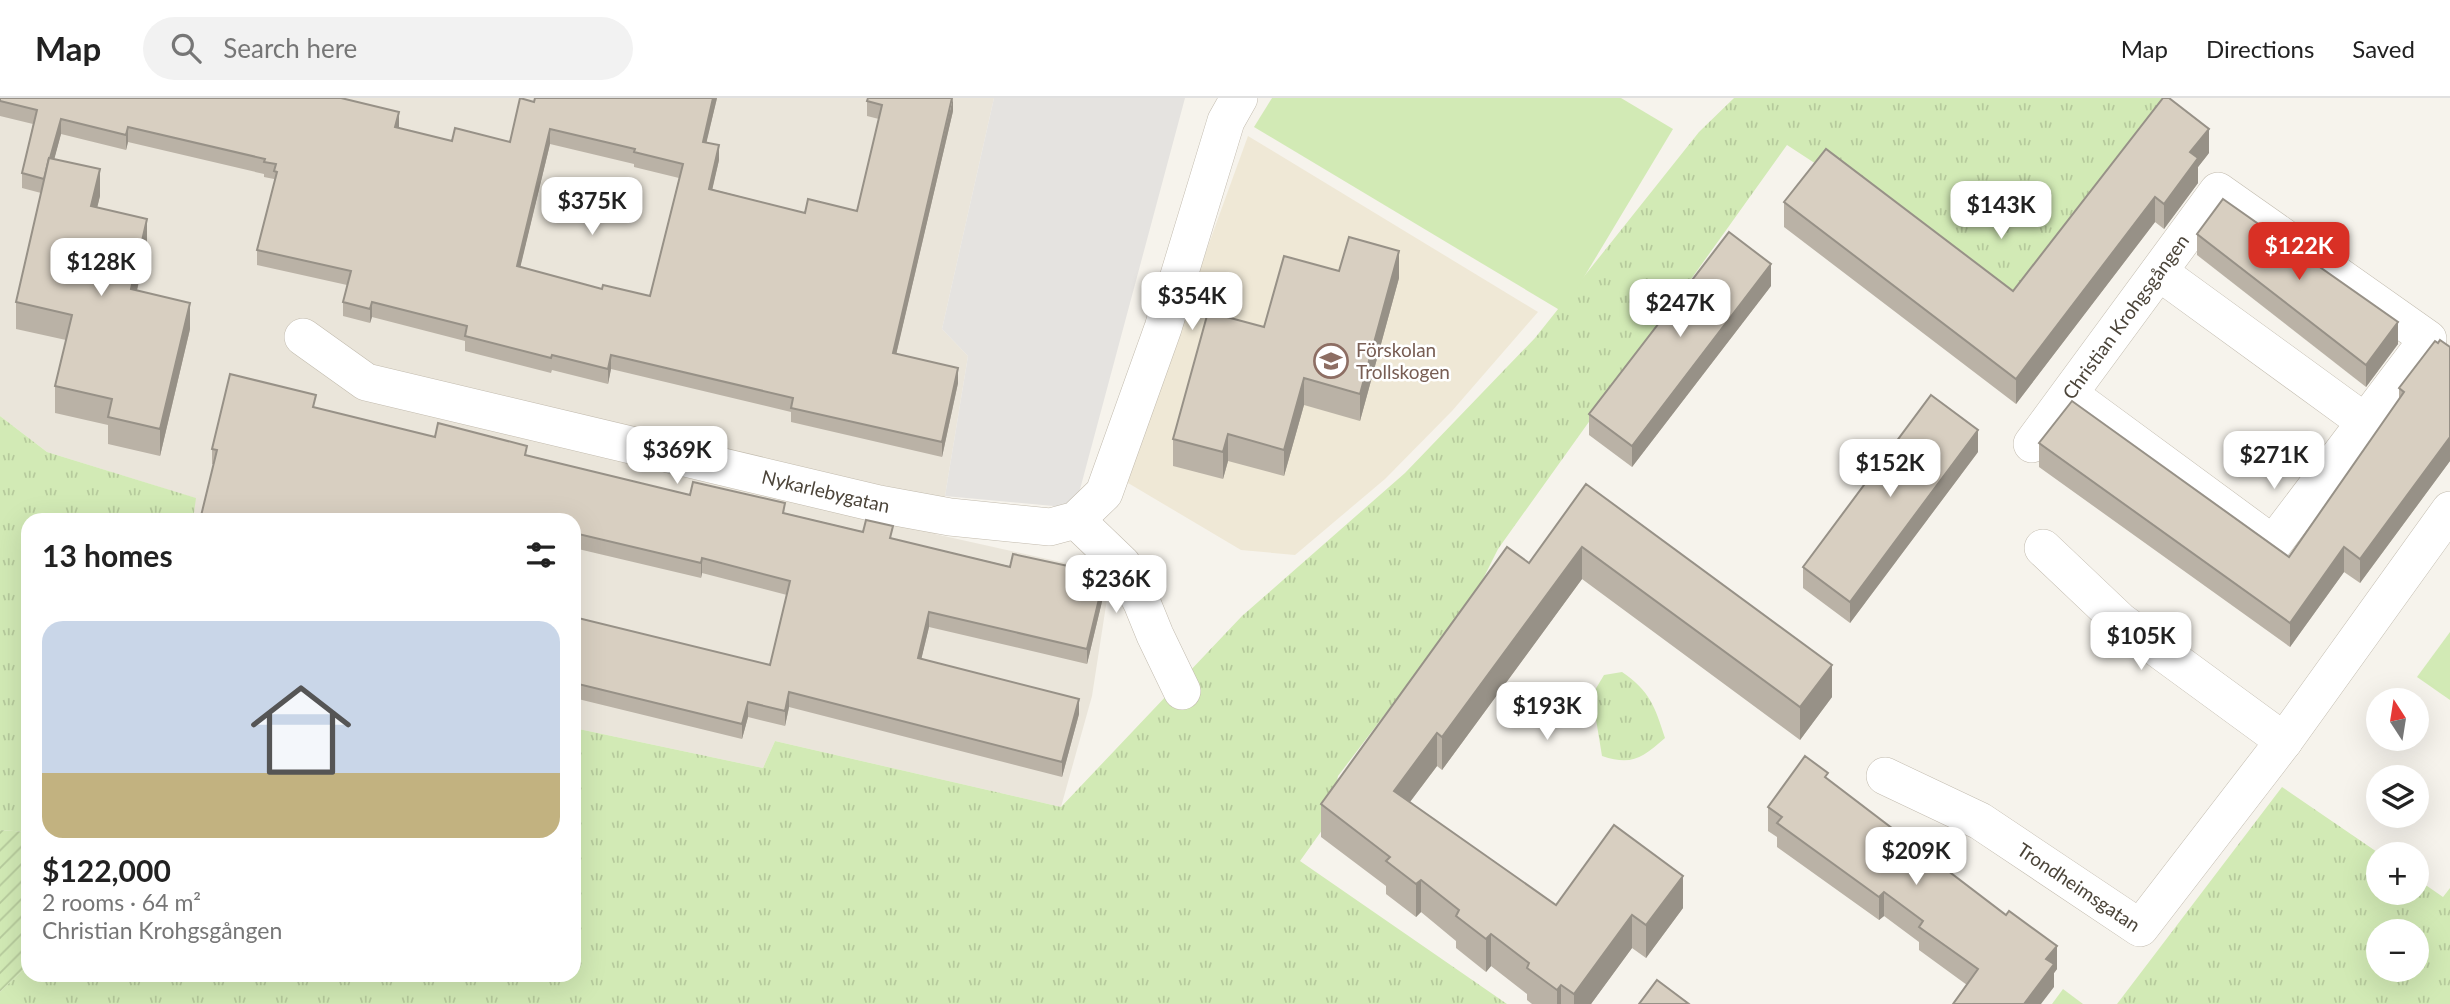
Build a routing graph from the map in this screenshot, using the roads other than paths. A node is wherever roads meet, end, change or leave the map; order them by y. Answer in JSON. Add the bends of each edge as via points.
{"nodes":[{"id":1,"x":1239,"y":98,"type":"edge"},
{"id":2,"x":2159,"y":272,"type":"junction"},
{"id":3,"x":303,"y":337,"type":"dead end"},
{"id":4,"x":2439,"y":346,"type":"edge"},
{"id":5,"x":2069,"y":394,"type":"junction"},
{"id":6,"x":2365,"y":422,"type":"junction"},
{"id":7,"x":2032,"y":444,"type":"dead end"},
{"id":8,"x":2450,"y":510,"type":"edge"},
{"id":9,"x":1076,"y":520,"type":"junction"},
{"id":10,"x":2043,"y":548,"type":"dead end"},
{"id":11,"x":1182,"y":691,"type":"dead end"},
{"id":12,"x":2284,"y":741,"type":"junction"},
{"id":13,"x":1885,"y":776,"type":"dead end"}],
"edges":[{"from":1,"to":9,"type":"street","via":[[1227,121],[1163,328],[1104,493]]},
{"from":2,"to":4,"type":"street","name":"Christian Krohgsgången","via":[[2218,191]]},
{"from":2,"to":5,"type":"street","name":"Christian Krohgsgången"},
{"from":2,"to":6,"type":"street"},
{"from":3,"to":9,"type":"street","name":"Nykarlebygatan","via":[[366,382],[802,486],[950,517],[1050,527]]},
{"from":4,"to":6,"type":"street"},
{"from":5,"to":6,"type":"street","via":[[2273,544]]},
{"from":5,"to":7,"type":"street","name":"Christian Krohgsgången"},
{"from":8,"to":12,"type":"street","name":"Trondheimsgatan"},
{"from":9,"to":11,"type":"street","via":[[1122,565]]},
{"from":10,"to":12,"type":"street","via":[[2120,621]]},
{"from":12,"to":13,"type":"street","name":"Trondheimsgatan","via":[[2140,928],[1980,821]]}]}
